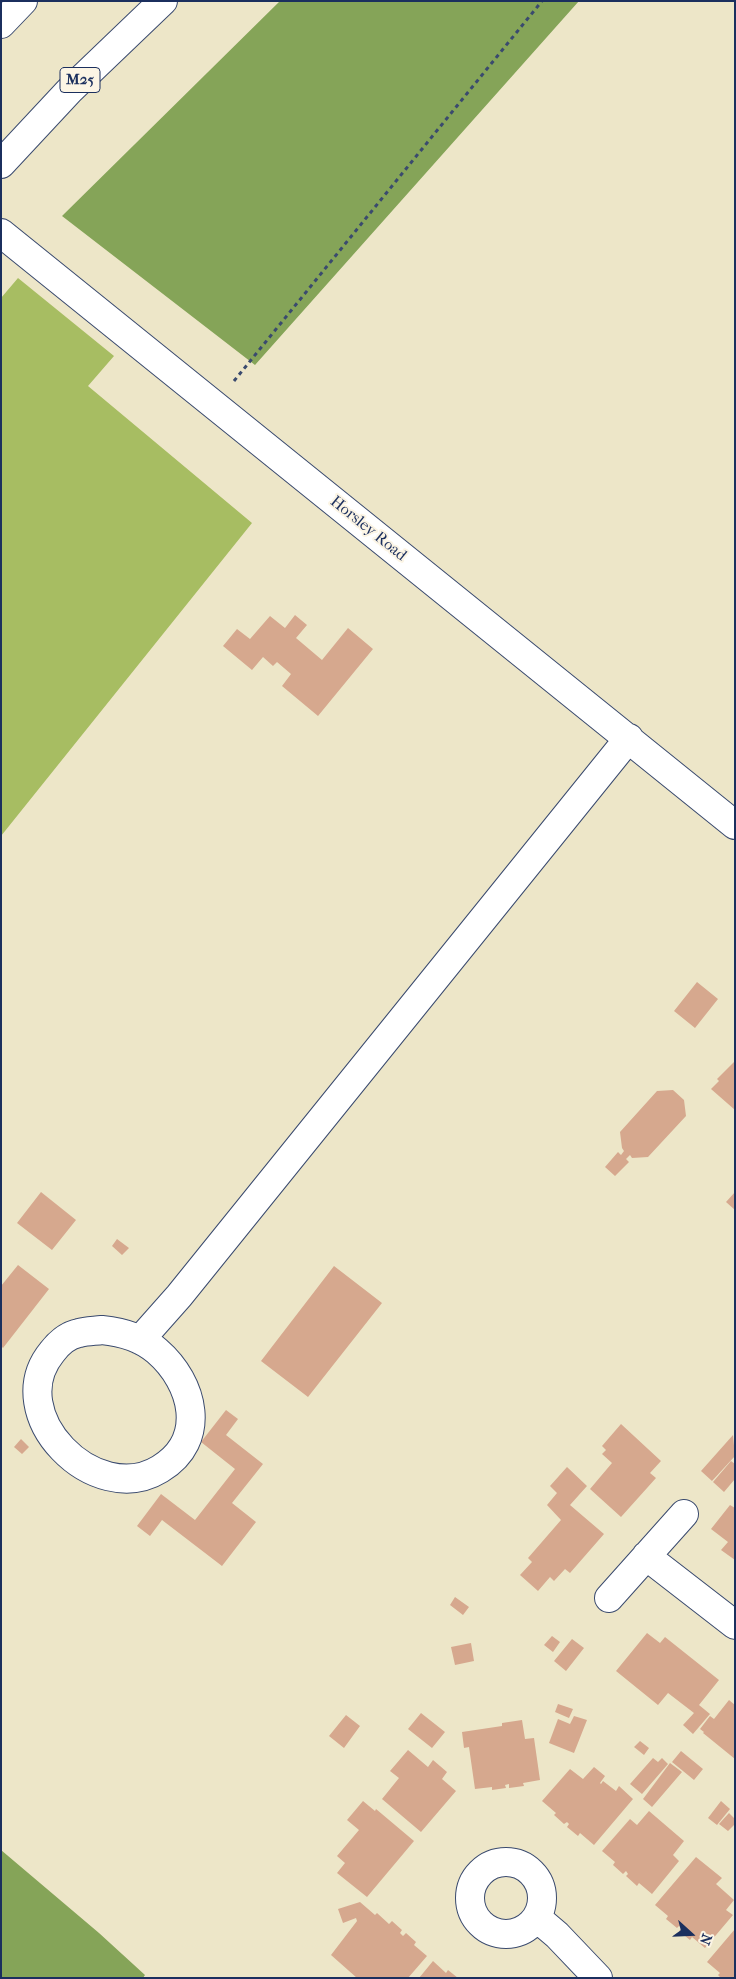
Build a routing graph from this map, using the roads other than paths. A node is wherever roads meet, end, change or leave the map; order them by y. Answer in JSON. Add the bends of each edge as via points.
{"nodes":[{"id":1,"x":23,"y":1,"type":"edge"},
{"id":2,"x":163,"y":1,"type":"edge"},
{"id":3,"x":1,"y":24,"type":"edge"},
{"id":4,"x":1,"y":164,"type":"edge"},
{"id":5,"x":1,"y":233,"type":"edge"},
{"id":6,"x":629,"y":738,"type":"junction"},
{"id":7,"x":735,"y":825,"type":"edge"},
{"id":8,"x":140,"y":1340,"type":"junction"},
{"id":9,"x":684,"y":1514,"type":"dead end"},
{"id":10,"x":646,"y":1556,"type":"junction"},
{"id":11,"x":608,"y":1598,"type":"dead end"},
{"id":12,"x":735,"y":1625,"type":"edge"},
{"id":13,"x":537,"y":1918,"type":"dead end"},
{"id":14,"x":598,"y":1978,"type":"edge"}],
"edges":[{"from":1,"to":3,"type":"main road"},
{"from":2,"to":4,"type":"main road","number":"M25","via":[[69,91]]},
{"from":5,"to":6,"type":"main road","name":"Horsley Road"},
{"from":6,"to":7,"type":"main road","name":"Horsley Road"},
{"from":6,"to":8,"type":"main road","via":[[179,1296]]},
{"from":8,"to":8,"type":"main road","via":[[157,1350],[182,1381],[189,1399],[192,1424],[184,1446],[169,1464],[149,1476],[125,1478],[106,1475],[71,1457],[57,1443],[45,1426],[36,1383],[44,1362],[58,1344],[77,1333],[122,1332]]},
{"from":9,"to":10,"type":"main road"},
{"from":10,"to":11,"type":"main road"},
{"from":10,"to":12,"type":"main road"},
{"from":13,"to":14,"type":"main road"}]}
